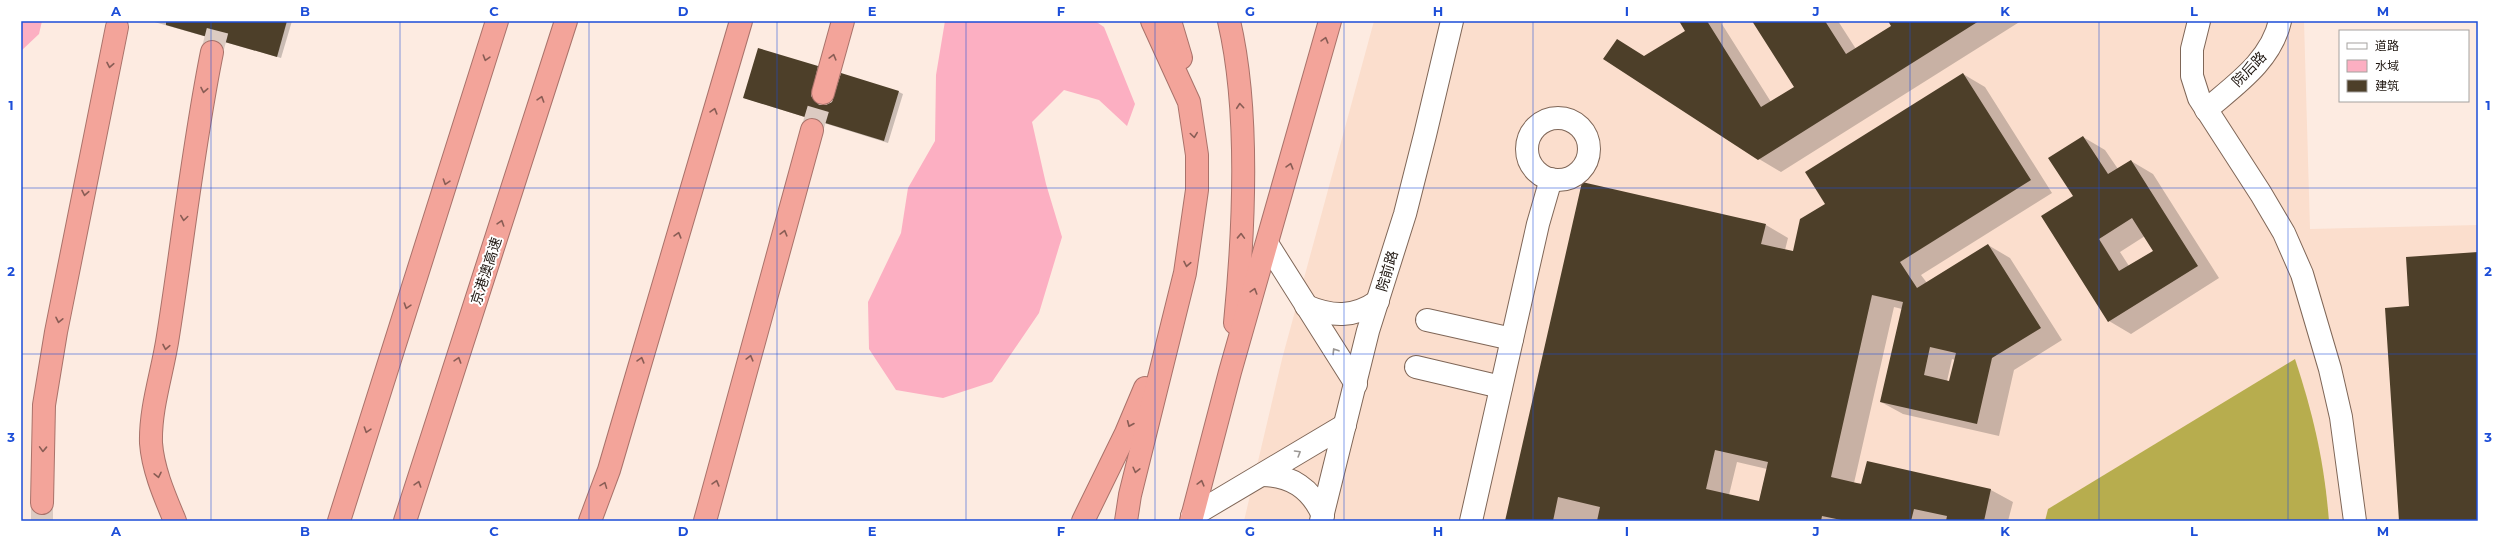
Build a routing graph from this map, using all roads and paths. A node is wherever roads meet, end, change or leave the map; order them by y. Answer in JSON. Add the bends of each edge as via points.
{"nodes":[{"id":1,"x":497,"y":21,"type":"edge"},
{"id":2,"x":566,"y":21,"type":"edge"},
{"id":3,"x":741,"y":21,"type":"edge"},
{"id":4,"x":746,"y":21,"type":"edge"},
{"id":5,"x":843,"y":21,"type":"edge"},
{"id":6,"x":1152,"y":21,"type":"edge"},
{"id":7,"x":1170,"y":21,"type":"edge"},
{"id":8,"x":1229,"y":21,"type":"edge"},
{"id":9,"x":1330,"y":21,"type":"edge"},
{"id":10,"x":1452,"y":21,"type":"edge"},
{"id":11,"x":2199,"y":21,"type":"edge"},
{"id":12,"x":2280,"y":21,"type":"edge"},
{"id":13,"x":117,"y":27,"type":"dead end"},
{"id":14,"x":212,"y":52,"type":"tunnel mouth"},
{"id":15,"x":729,"y":60,"type":"junction"},
{"id":16,"x":823,"y":93,"type":"tunnel mouth"},
{"id":17,"x":1189,"y":102,"type":"junction"},
{"id":18,"x":2206,"y":110,"type":"junction"},
{"id":19,"x":812,"y":130,"type":"tunnel mouth"},
{"id":20,"x":1551,"y":179,"type":"dead end"},
{"id":21,"x":1268,"y":245,"type":"junction"},
{"id":22,"x":1378,"y":301,"type":"junction"},
{"id":23,"x":1306,"y":306,"type":"junction"},
{"id":24,"x":1427,"y":320,"type":"dead end"},
{"id":25,"x":1172,"y":324,"type":"junction"},
{"id":26,"x":1512,"y":339,"type":"junction"},
{"id":27,"x":1416,"y":367,"type":"dead end"},
{"id":28,"x":1230,"y":372,"type":"junction"},
{"id":29,"x":1356,"y":384,"type":"junction"},
{"id":30,"x":1501,"y":387,"type":"junction"},
{"id":31,"x":1345,"y":425,"type":"junction"},
{"id":32,"x":1262,"y":475,"type":"junction"},
{"id":33,"x":42,"y":503,"type":"tunnel mouth"},
{"id":34,"x":1084,"y":518,"type":"edge"},
{"id":35,"x":1322,"y":518,"type":"edge"},
{"id":36,"x":1192,"y":519,"type":"edge"},
{"id":37,"x":175,"y":521,"type":"edge"},
{"id":38,"x":338,"y":521,"type":"edge"},
{"id":39,"x":405,"y":521,"type":"edge"},
{"id":40,"x":590,"y":521,"type":"edge"},
{"id":41,"x":705,"y":521,"type":"edge"},
{"id":42,"x":1126,"y":521,"type":"edge"},
{"id":43,"x":1471,"y":521,"type":"edge"},
{"id":44,"x":2355,"y":521,"type":"edge"}],
"edges":[{"from":1,"to":38,"type":"highway","one_way":true},
{"from":39,"to":2,"type":"highway","name":"京港澳高速","one_way":true},
{"from":3,"to":15,"type":"highway"},
{"from":4,"to":15,"type":"highway"},
{"from":16,"to":5,"type":"highway","one_way":true},
{"from":6,"to":17,"type":"highway"},
{"from":7,"to":17,"type":"highway","via":[[1181,56]]},
{"from":28,"to":8,"type":"highway","one_way":true,"via":[[1241,235],[1242,136],[1235,46]]},
{"from":21,"to":9,"type":"highway","one_way":true},
{"from":10,"to":22,"type":"lane","name":"院前路","via":[[1405,214]]},
{"from":11,"to":18,"type":"lane","via":[[2192,49],[2192,76],[2198,98]]},
{"from":12,"to":18,"type":"lane","name":"院后路","via":[[2270,47],[2255,68]]},
{"from":13,"to":33,"type":"highway","one_way":true,"via":[[44,405]]},
{"from":14,"to":37,"type":"highway","one_way":true,"via":[[196,127],[168,336],[154,408],[152,444],[161,488]]},
{"from":40,"to":15,"type":"highway","one_way":true,"via":[[610,470]]},
{"from":17,"to":25,"type":"highway","one_way":true,"via":[[1197,155],[1197,190],[1186,265]]},
{"from":18,"to":44,"type":"lane","via":[[2272,213],[2302,274],[2330,369],[2341,417]]},
{"from":41,"to":19,"type":"highway","one_way":true},
{"from":20,"to":26,"type":"lane"},
{"from":21,"to":23,"type":"lane"},
{"from":28,"to":21,"type":"highway","one_way":true},
{"from":22,"to":23,"type":"lane","via":[[1349,314],[1327,314]]},
{"from":22,"to":29,"type":"lane","name":"院前路"},
{"from":29,"to":23,"type":"lane","one_way":true},
{"from":24,"to":26,"type":"lane"},
{"from":25,"to":34,"type":"highway","one_way":true,"via":[[1126,433]]},
{"from":25,"to":42,"type":"highway","one_way":true,"via":[[1130,495]]},
{"from":26,"to":30,"type":"lane"},
{"from":27,"to":30,"type":"lane"},
{"from":36,"to":28,"type":"highway","one_way":true},
{"from":29,"to":31,"type":"lane","name":"院前路"},
{"from":30,"to":43,"type":"lane"},
{"from":32,"to":31,"type":"lane","one_way":true},
{"from":31,"to":35,"type":"lane","name":"院前路"},
{"from":32,"to":35,"type":"lane","via":[[1282,477],[1300,485],[1314,498]]},
{"from":32,"to":36,"type":"lane"}]}
